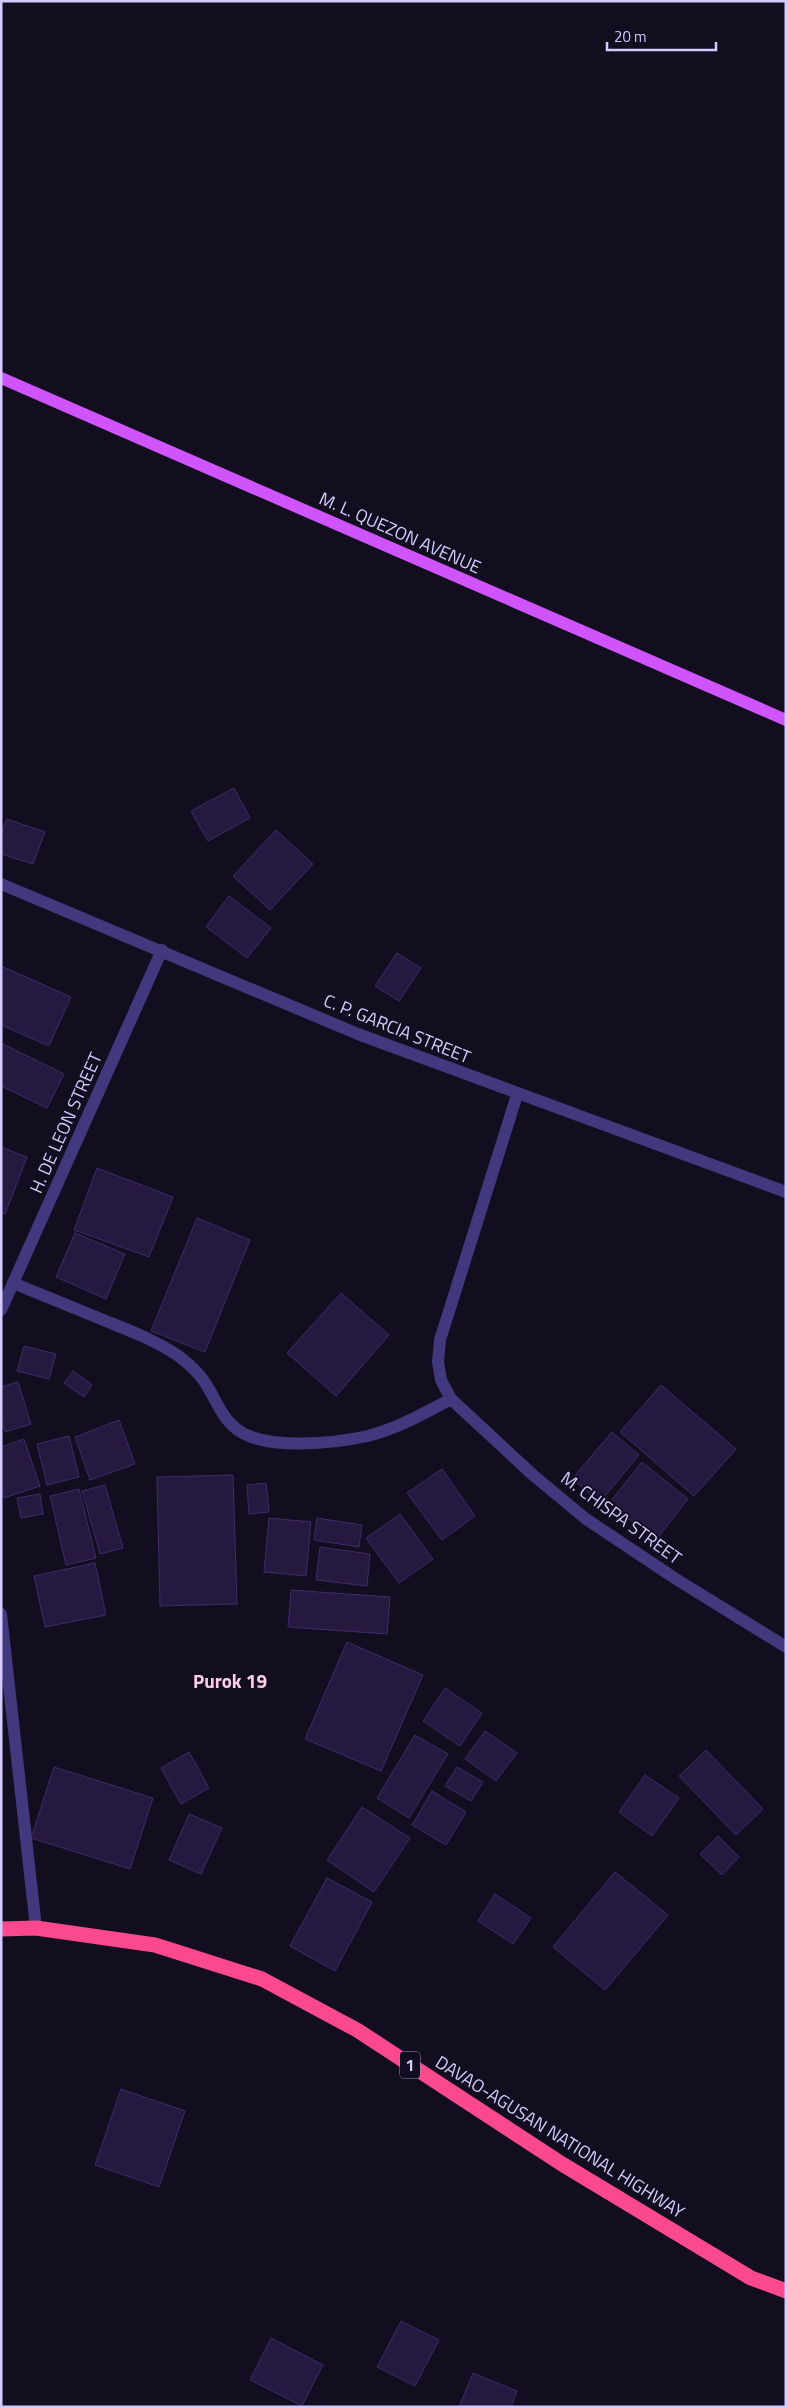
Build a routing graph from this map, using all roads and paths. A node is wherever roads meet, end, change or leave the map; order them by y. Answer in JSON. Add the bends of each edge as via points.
{"nodes":[{"id":1,"x":1,"y":378,"type":"edge"},
{"id":2,"x":786,"y":720,"type":"edge"},
{"id":3,"x":1,"y":884,"type":"edge"},
{"id":4,"x":162,"y":950,"type":"junction"},
{"id":5,"x":517,"y":1095,"type":"junction"},
{"id":6,"x":786,"y":1192,"type":"edge"},
{"id":7,"x":13,"y":1282,"type":"junction"},
{"id":8,"x":1,"y":1310,"type":"edge"},
{"id":9,"x":451,"y":1399,"type":"junction"},
{"id":10,"x":1,"y":1614,"type":"edge"},
{"id":11,"x":786,"y":1647,"type":"edge"},
{"id":12,"x":36,"y":1928,"type":"junction"},
{"id":13,"x":1,"y":1929,"type":"edge"},
{"id":14,"x":786,"y":2291,"type":"edge"}],
"edges":[{"from":1,"to":2,"type":"main road","name":"M. L. QUEZON AVENUE"},
{"from":3,"to":4,"type":"street","name":"C. P. GARCIA STREET"},
{"from":4,"to":5,"type":"street","name":"C. P. GARCIA STREET","via":[[358,1034]]},
{"from":4,"to":7,"type":"street","name":"H. DE LEON STREET"},
{"from":5,"to":6,"type":"street","name":"C. P. GARCIA STREET"},
{"from":5,"to":9,"type":"street","via":[[440,1340],[438,1362],[441,1380]]},
{"from":7,"to":8,"type":"street","name":"H. DE LEON STREET"},
{"from":7,"to":9,"type":"street","via":[[146,1338],[178,1356],[195,1369],[230,1423],[255,1438],[282,1443],[314,1443],[368,1436],[408,1422]]},
{"from":9,"to":11,"type":"street","name":"M. CHISPA STREET","via":[[586,1519]]},
{"from":10,"to":12,"type":"street"},
{"from":12,"to":13,"type":"highway","name":"DAVAO-AGUSAN NATIONAL HIGHWAY","number":"1"},
{"from":12,"to":14,"type":"highway","name":"DAVAO-AGUSAN NATIONAL HIGHWAY","number":"1","via":[[155,1944],[262,1979],[357,2030],[562,2164],[751,2278]]}]}
